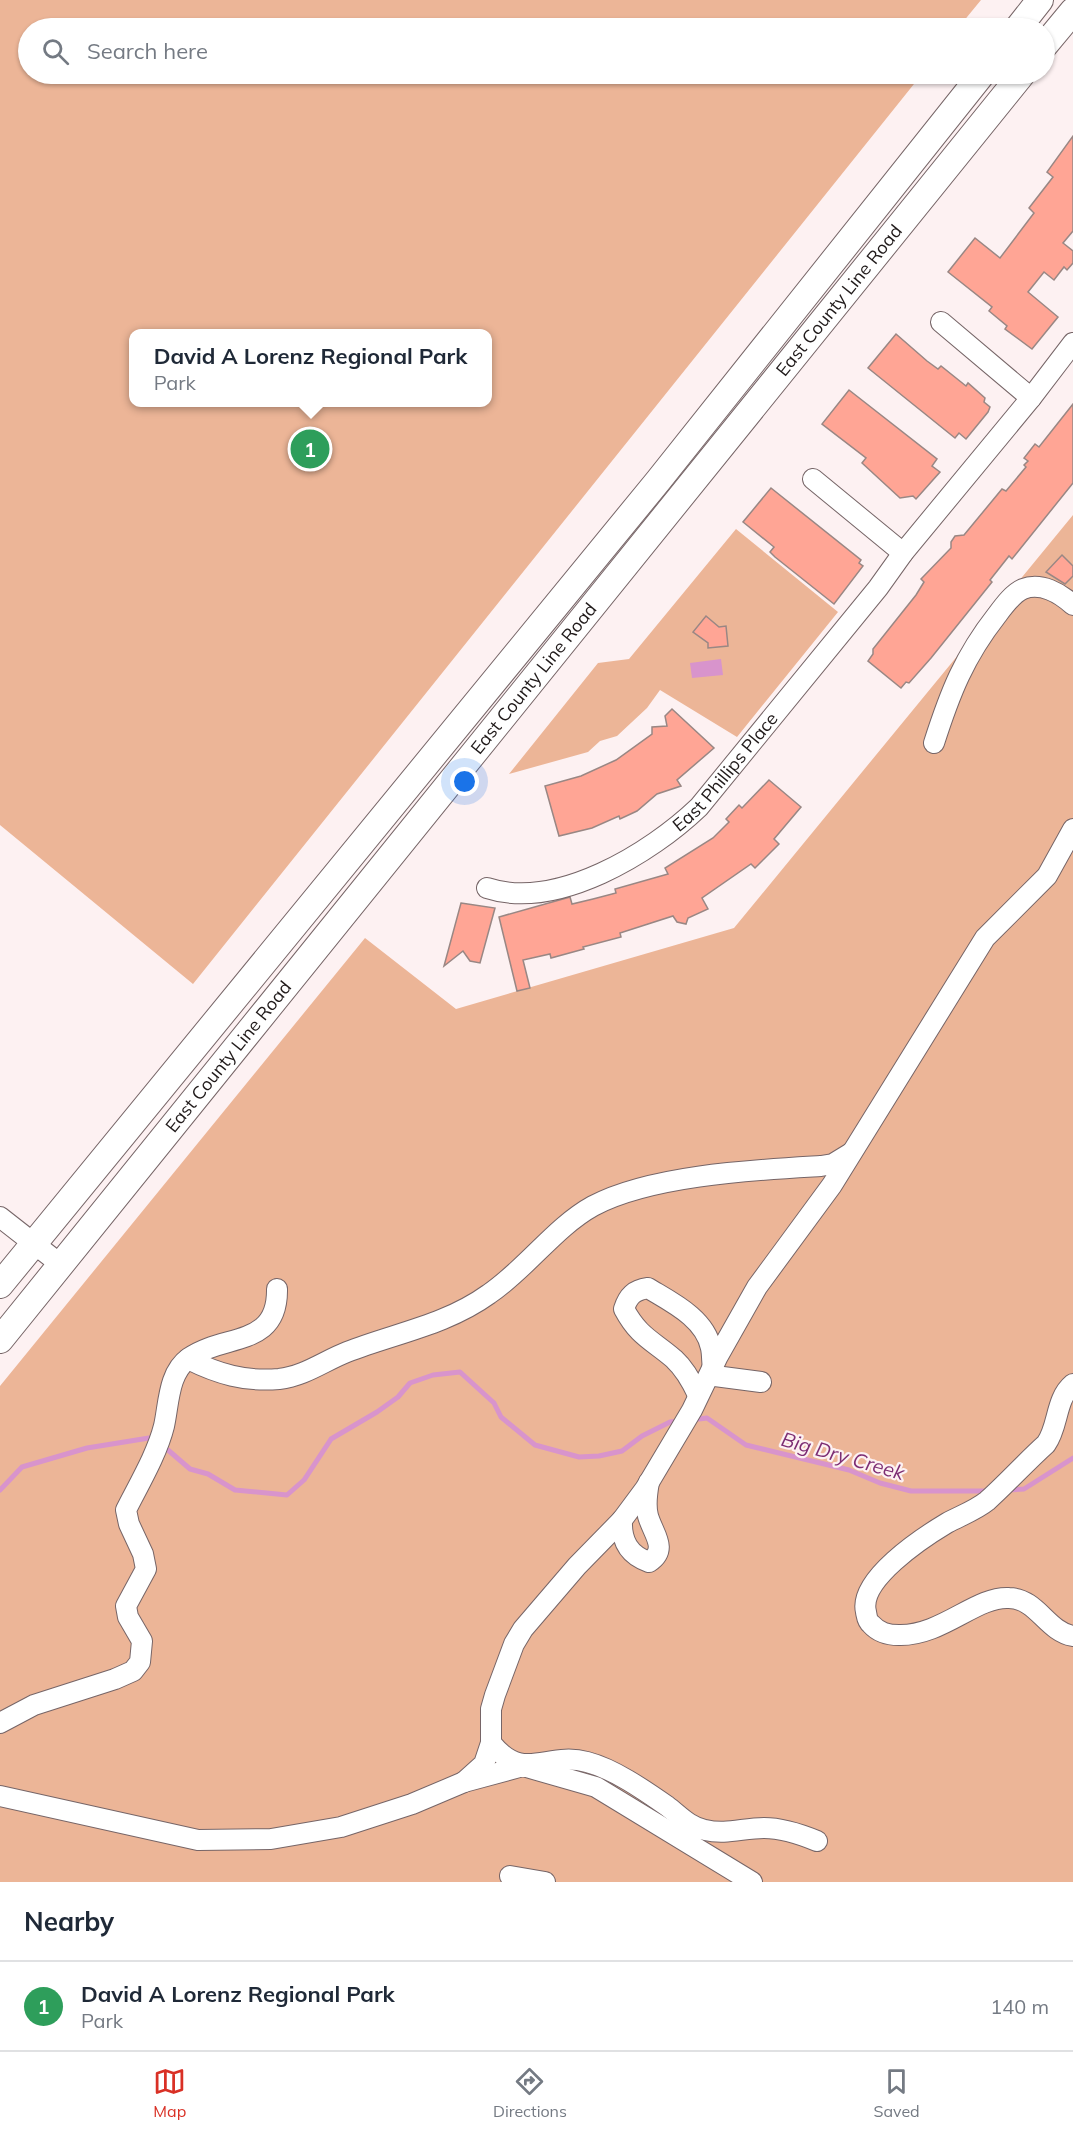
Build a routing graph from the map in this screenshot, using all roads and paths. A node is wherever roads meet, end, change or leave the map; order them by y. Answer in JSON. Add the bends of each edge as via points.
{"nodes":[{"id":1,"x":1040,"y":0,"type":"edge"},
{"id":2,"x":1073,"y":11,"type":"edge"},
{"id":3,"x":1026,"y":18,"type":"edge"},
{"id":4,"x":1055,"y":33,"type":"edge"},
{"id":5,"x":974,"y":84,"type":"edge"},
{"id":6,"x":1014,"y":84,"type":"edge"},
{"id":7,"x":941,"y":322,"type":"dead end"},
{"id":8,"x":1073,"y":343,"type":"edge"},
{"id":9,"x":1031,"y":398,"type":"junction"},
{"id":10,"x":813,"y":479,"type":"dead end"},
{"id":11,"x":903,"y":553,"type":"junction"},
{"id":12,"x":1073,"y":605,"type":"edge"},
{"id":13,"x":934,"y":742,"type":"dead end"},
{"id":14,"x":1073,"y":829,"type":"edge"},
{"id":15,"x":487,"y":888,"type":"dead end"},
{"id":16,"x":828,"y":1173,"type":"junction"},
{"id":17,"x":0,"y":1217,"type":"edge"},
{"id":18,"x":33,"y":1244,"type":"junction"},
{"id":19,"x":60,"y":1264,"type":"junction"},
{"id":20,"x":0,"y":1285,"type":"edge"},
{"id":21,"x":277,"y":1289,"type":"dead end"},
{"id":22,"x":0,"y":1340,"type":"edge"},
{"id":23,"x":188,"y":1359,"type":"junction"},
{"id":24,"x":713,"y":1370,"type":"junction"},
{"id":25,"x":761,"y":1382,"type":"dead end"},
{"id":26,"x":1073,"y":1384,"type":"edge"},
{"id":27,"x":698,"y":1395,"type":"junction"},
{"id":28,"x":649,"y":1482,"type":"junction"},
{"id":29,"x":622,"y":1520,"type":"junction"},
{"id":30,"x":1073,"y":1636,"type":"edge"},
{"id":31,"x":0,"y":1723,"type":"edge"},
{"id":32,"x":491,"y":1743,"type":"junction"},
{"id":33,"x":523,"y":1766,"type":"junction"},
{"id":34,"x":464,"y":1782,"type":"junction"},
{"id":35,"x":0,"y":1796,"type":"edge"},
{"id":36,"x":817,"y":1840,"type":"dead end"},
{"id":37,"x":510,"y":1876,"type":"dead end"},
{"id":38,"x":545,"y":1882,"type":"edge"},
{"id":39,"x":752,"y":1882,"type":"edge"}],
"edges":[{"from":1,"to":3,"type":"main road"},
{"from":2,"to":4,"type":"main road"},
{"from":5,"to":18,"type":"main road","name":"East County Line Road","via":[[658,481]]},
{"from":6,"to":19,"type":"main road","name":"East County Line Road"},
{"from":7,"to":9,"type":"street"},
{"from":8,"to":9,"type":"street","name":"East Phillips Place"},
{"from":9,"to":11,"type":"street","name":"East Phillips Place"},
{"from":10,"to":11,"type":"street"},
{"from":11,"to":15,"type":"street","name":"East Phillips Place","via":[[699,807],[675,828],[633,857],[567,885],[526,893]]},
{"from":12,"to":13,"type":"street","via":[[1062,595],[1041,587],[1022,589],[1006,603],[963,664]]},
{"from":14,"to":16,"type":"street","via":[[1047,876],[985,938],[855,1149]]},
{"from":16,"to":23,"type":"street","via":[[742,1171],[618,1195],[592,1207],[519,1271],[463,1312],[344,1353],[305,1373],[281,1379],[238,1378]]},
{"from":16,"to":24,"type":"street","via":[[753,1294]]},
{"from":17,"to":18,"type":"street"},
{"from":18,"to":19,"type":"street"},
{"from":18,"to":20,"type":"main road","name":"East County Line Road"},
{"from":19,"to":22,"type":"main road","name":"East County Line Road"},
{"from":21,"to":23,"type":"street","via":[[276,1314],[268,1324]]},
{"from":23,"to":31,"type":"street","via":[[172,1384],[164,1429],[126,1510],[146,1569],[126,1606],[142,1641],[140,1662],[133,1671],[115,1679],[34,1705]]},
{"from":24,"to":25,"type":"street","via":[[715,1376]]},
{"from":24,"to":27,"type":"street"},
{"from":24,"to":27,"type":"street","via":[[711,1346],[688,1312],[648,1288],[637,1289],[627,1298],[624,1309],[631,1322],[650,1343],[682,1367]]},
{"from":26,"to":30,"type":"street","via":[[1059,1406],[1053,1434],[986,1502],[906,1552],[870,1587],[864,1604],[868,1622],[881,1633],[901,1635],[945,1624],[990,1599],[1011,1597],[1037,1608],[1050,1626]]},
{"from":27,"to":28,"type":"street"},
{"from":28,"to":29,"type":"street"},
{"from":28,"to":29,"type":"street","via":[[648,1516],[660,1543],[655,1558],[649,1562],[633,1554],[621,1536]]},
{"from":29,"to":32,"type":"street","via":[[540,1608],[514,1644],[491,1709]]},
{"from":32,"to":33,"type":"street","via":[[501,1755]]},
{"from":32,"to":34,"type":"street","via":[[484,1764]]},
{"from":33,"to":34,"type":"street"},
{"from":33,"to":36,"type":"street","via":[[569,1759],[588,1762],[702,1830],[723,1834],[770,1829]]},
{"from":33,"to":39,"type":"street","via":[[597,1787]]},
{"from":34,"to":35,"type":"street","via":[[341,1827],[271,1839],[198,1840]]},
{"from":37,"to":38,"type":"street"}]}
